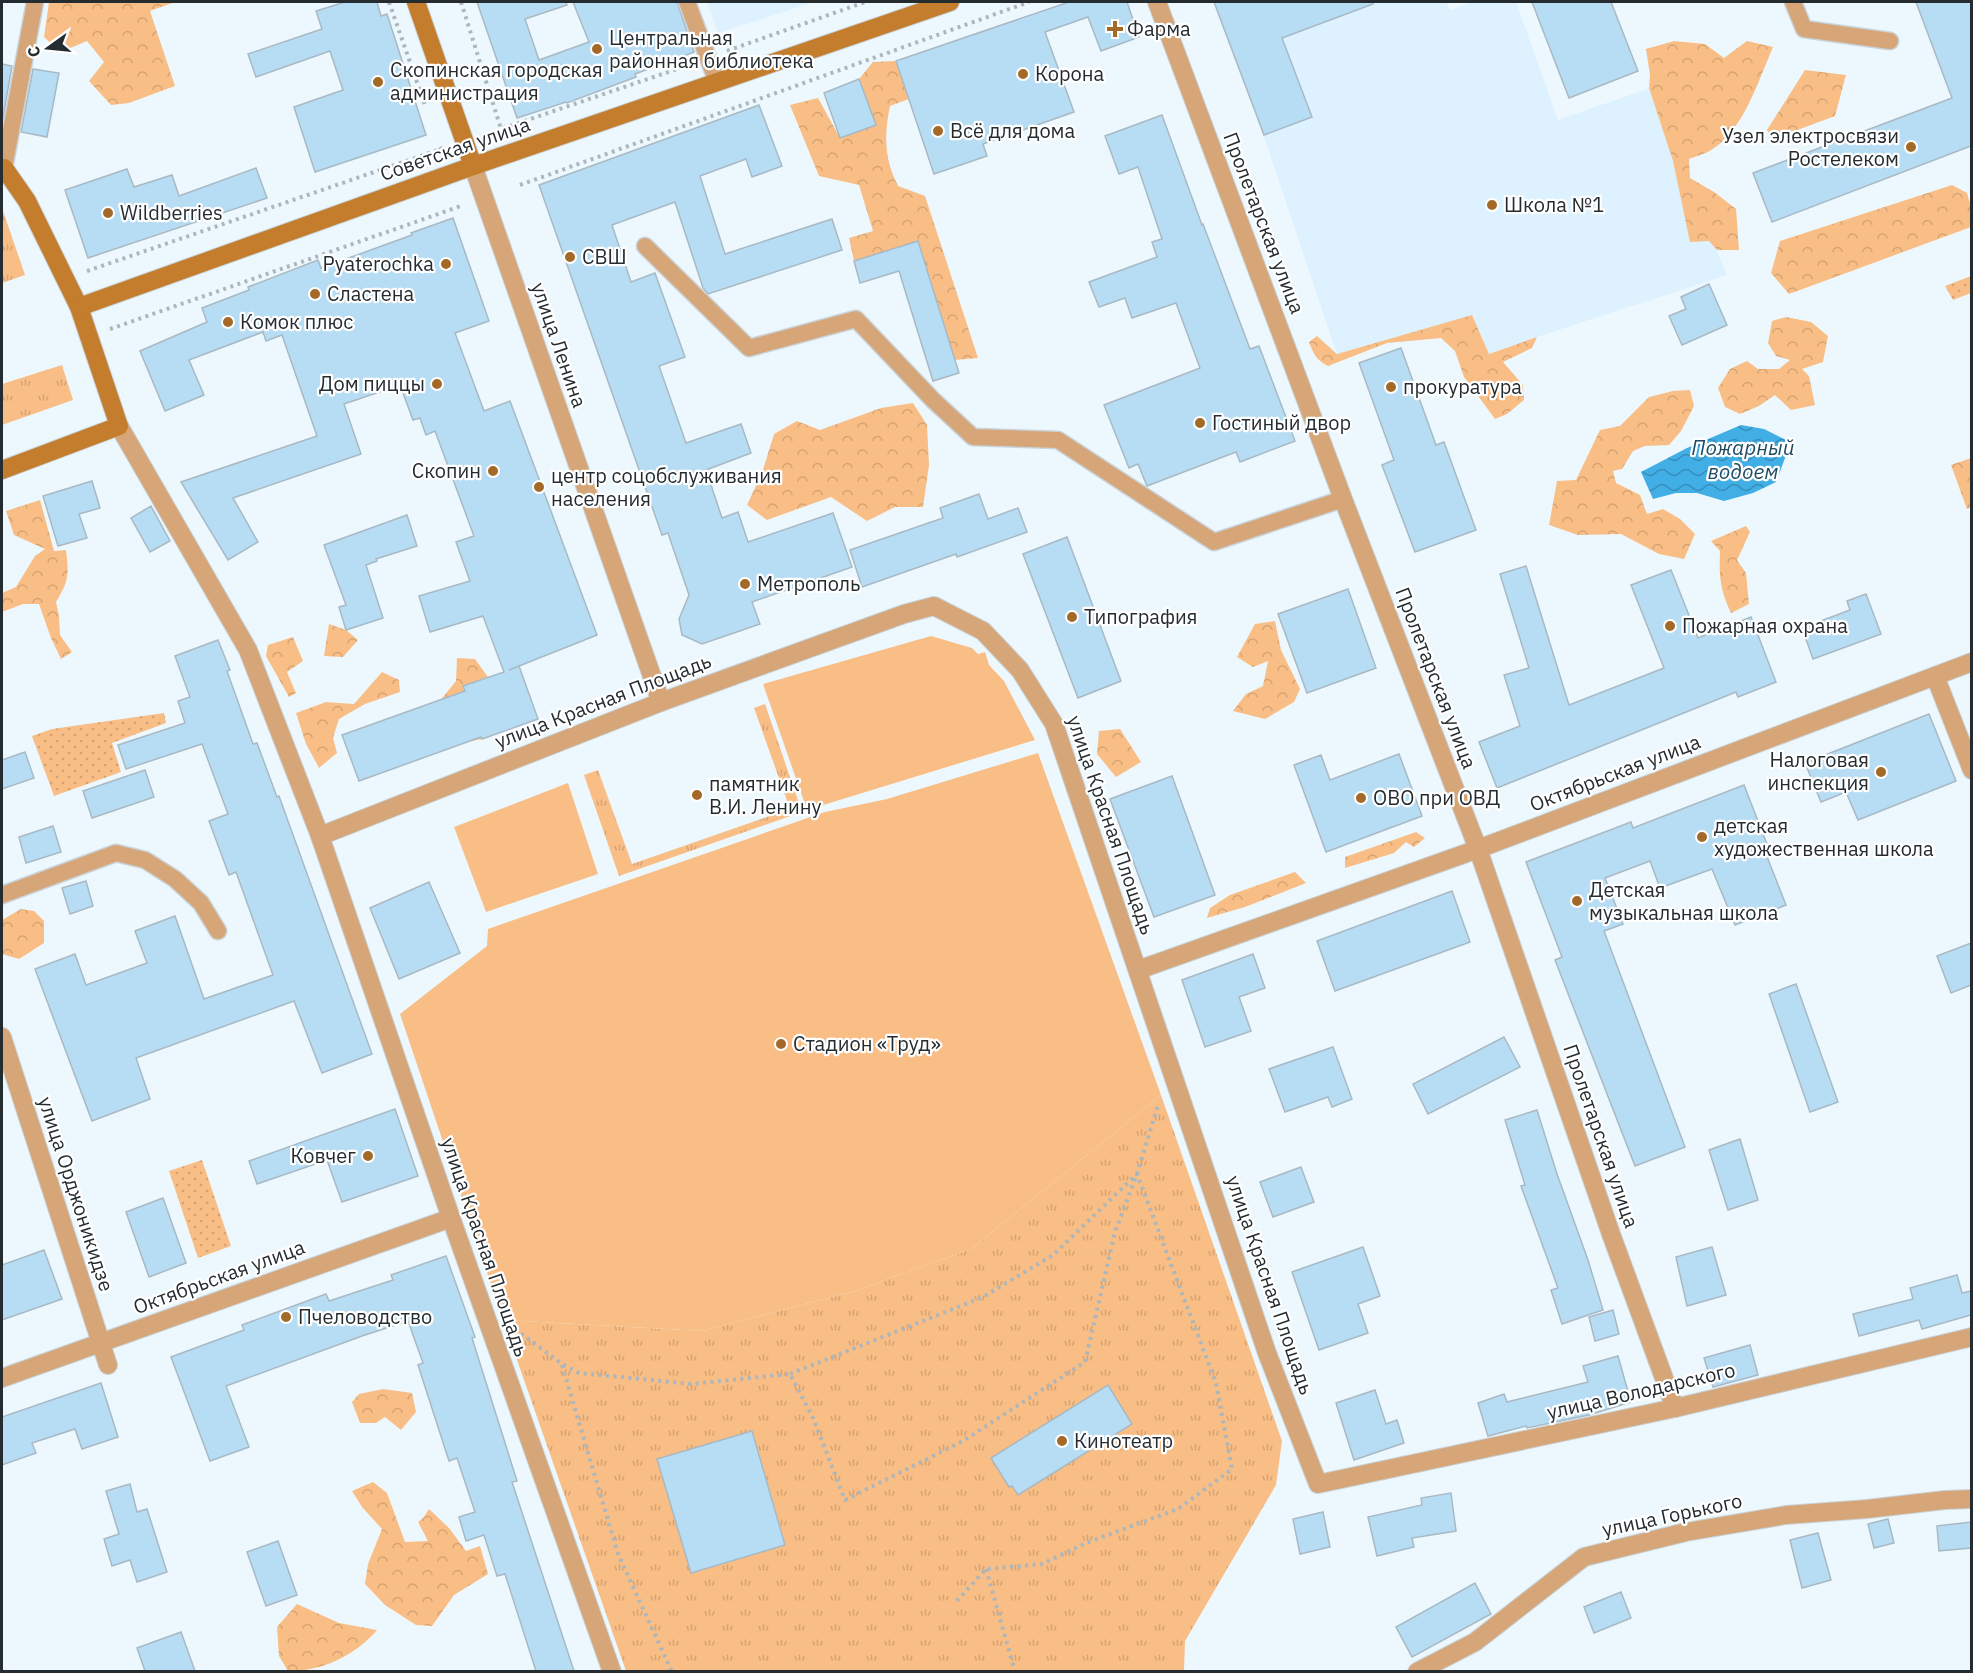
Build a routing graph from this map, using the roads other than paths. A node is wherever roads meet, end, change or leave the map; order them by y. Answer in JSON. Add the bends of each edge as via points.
{"nodes":[{"id":1,"x":35,"y":2,"type":"edge"},
{"id":2,"x":416,"y":2,"type":"edge"},
{"id":3,"x":687,"y":2,"type":"edge"},
{"id":4,"x":950,"y":2,"type":"edge"},
{"id":5,"x":1157,"y":2,"type":"edge"},
{"id":6,"x":1793,"y":2,"type":"edge"},
{"id":7,"x":1890,"y":41,"type":"dead end"},
{"id":8,"x":717,"y":82,"type":"junction"},
{"id":9,"x":473,"y":166,"type":"junction"},
{"id":10,"x":3,"y":168,"type":"edge"},
{"id":11,"x":645,"y":246,"type":"dead end"},
{"id":12,"x":79,"y":307,"type":"junction"},
{"id":13,"x":119,"y":426,"type":"junction"},
{"id":14,"x":2,"y":470,"type":"edge"},
{"id":15,"x":1343,"y":499,"type":"junction"},
{"id":16,"x":1971,"y":662,"type":"edge"},
{"id":17,"x":1935,"y":676,"type":"junction"},
{"id":18,"x":660,"y":702,"type":"junction"},
{"id":19,"x":1971,"y":770,"type":"edge"},
{"id":20,"x":320,"y":836,"type":"junction"},
{"id":21,"x":1478,"y":849,"type":"junction"},
{"id":22,"x":2,"y":895,"type":"edge"},
{"id":23,"x":218,"y":931,"type":"dead end"},
{"id":24,"x":1138,"y":970,"type":"junction"},
{"id":25,"x":2,"y":1037,"type":"edge"},
{"id":26,"x":451,"y":1218,"type":"junction"},
{"id":27,"x":1971,"y":1337,"type":"edge"},
{"id":28,"x":101,"y":1343,"type":"junction"},
{"id":29,"x":108,"y":1365,"type":"dead end"},
{"id":30,"x":2,"y":1378,"type":"edge"},
{"id":31,"x":1675,"y":1408,"type":"junction"},
{"id":32,"x":1318,"y":1485,"type":"joint"},
{"id":33,"x":1971,"y":1499,"type":"edge"},
{"id":34,"x":612,"y":1671,"type":"edge"},
{"id":35,"x":1417,"y":1671,"type":"edge"}],
"edges":[{"from":1,"to":10,"type":"lane"},
{"from":2,"to":9,"type":"street","name":"улица Ленина"},
{"from":3,"to":8,"type":"lane"},
{"from":4,"to":8,"type":"street","name":"Советская улица"},
{"from":5,"to":15,"type":"street","name":"Пролетарская улица"},
{"from":6,"to":7,"type":"lane","via":[[1804,28]]},
{"from":8,"to":9,"type":"street","name":"Советская улица"},
{"from":9,"to":12,"type":"street","name":"Советская улица"},
{"from":9,"to":18,"type":"street","name":"улица Ленина"},
{"from":10,"to":12,"type":"street","via":[[27,201]]},
{"from":11,"to":15,"type":"lane","via":[[749,348],[856,319],[973,437],[1058,440],[1215,542]]},
{"from":12,"to":13,"type":"street"},
{"from":13,"to":14,"type":"street"},
{"from":13,"to":20,"type":"street","name":"улица Красная Площадь","via":[[248,650]]},
{"from":15,"to":21,"type":"street","name":"Пролетарская улица"},
{"from":16,"to":17,"type":"street","name":"Октябрьская улица"},
{"from":17,"to":19,"type":"street"},
{"from":17,"to":21,"type":"street","name":"Октябрьская улица"},
{"from":18,"to":20,"type":"street","name":"улица Красная Площадь"},
{"from":18,"to":24,"type":"street","name":"улица Красная Площадь","via":[[934,606],[983,631],[1020,670],[1054,724]]},
{"from":20,"to":26,"type":"street","name":"улица Красная Площадь"},
{"from":21,"to":24,"type":"street","name":"Октябрьская улица"},
{"from":21,"to":31,"type":"street","name":"Пролетарская улица"},
{"from":22,"to":23,"type":"lane","via":[[116,853],[145,860],[175,879],[201,903]]},
{"from":24,"to":32,"type":"street","name":"улица Красная Площадь","via":[[1267,1353]]},
{"from":25,"to":28,"type":"street","name":"улица Орджоникидзе"},
{"from":26,"to":28,"type":"street","name":"Октябрьская улица"},
{"from":26,"to":34,"type":"street","name":"улица Красная Площадь"},
{"from":27,"to":31,"type":"street","name":"улица Володарского"},
{"from":28,"to":29,"type":"street","name":"улица Орджоникидзе"},
{"from":28,"to":30,"type":"street","name":"Октябрьская улица"},
{"from":31,"to":32,"type":"street","name":"улица Володарского"},
{"from":33,"to":35,"type":"street","name":"улица Горького","via":[[1786,1515],[1686,1532],[1584,1557],[1475,1642]]}]}
